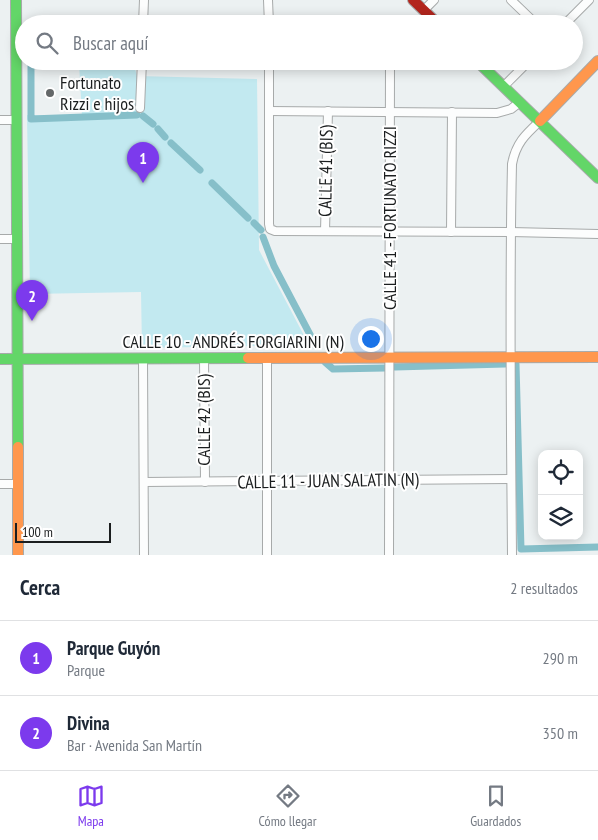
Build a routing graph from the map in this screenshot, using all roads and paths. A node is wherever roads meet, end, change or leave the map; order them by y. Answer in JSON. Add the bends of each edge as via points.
{"nodes":[{"id":1,"x":16,"y":0,"type":"edge"},
{"id":2,"x":144,"y":0,"type":"edge"},
{"id":3,"x":268,"y":0,"type":"edge"},
{"id":4,"x":413,"y":0,"type":"edge"},
{"id":5,"x":434,"y":0,"type":"edge"},
{"id":6,"x":511,"y":0,"type":"edge"},
{"id":7,"x":589,"y":0,"type":"edge"},
{"id":8,"x":424,"y":10,"type":"junction"},
{"id":9,"x":16,"y":15,"type":"edge"},
{"id":10,"x":144,"y":15,"type":"edge"},
{"id":11,"x":269,"y":15,"type":"edge"},
{"id":12,"x":429,"y":15,"type":"edge"},
{"id":13,"x":527,"y":15,"type":"edge"},
{"id":14,"x":574,"y":15,"type":"edge"},
{"id":15,"x":598,"y":62,"type":"edge"},
{"id":16,"x":16,"y":70,"type":"edge"},
{"id":17,"x":142,"y":70,"type":"edge"},
{"id":18,"x":269,"y":70,"type":"edge"},
{"id":19,"x":390,"y":70,"type":"edge"},
{"id":20,"x":487,"y":70,"type":"edge"},
{"id":21,"x":519,"y":70,"type":"edge"},
{"id":22,"x":504,"y":86,"type":"junction"},
{"id":23,"x":520,"y":102,"type":"junction"},
{"id":24,"x":140,"y":108,"type":"dead end"},
{"id":25,"x":269,"y":111,"type":"junction"},
{"id":26,"x":328,"y":111,"type":"junction"},
{"id":27,"x":390,"y":112,"type":"junction"},
{"id":28,"x":452,"y":112,"type":"junction"},
{"id":29,"x":0,"y":120,"type":"edge"},
{"id":30,"x":16,"y":120,"type":"junction"},
{"id":31,"x":540,"y":121,"type":"junction"},
{"id":32,"x":597,"y":177,"type":"edge"},
{"id":33,"x":325,"y":232,"type":"junction"},
{"id":34,"x":390,"y":232,"type":"junction"},
{"id":35,"x":451,"y":232,"type":"junction"},
{"id":36,"x":511,"y":232,"type":"junction"},
{"id":37,"x":598,"y":234,"type":"edge"},
{"id":38,"x":0,"y":239,"type":"edge"},
{"id":39,"x":17,"y":239,"type":"junction"},
{"id":40,"x":598,"y":357,"type":"edge"},
{"id":41,"x":143,"y":358,"type":"junction"},
{"id":42,"x":204,"y":358,"type":"junction"},
{"id":43,"x":267,"y":358,"type":"junction"},
{"id":44,"x":390,"y":358,"type":"junction"},
{"id":45,"x":510,"y":358,"type":"junction"},
{"id":46,"x":0,"y":359,"type":"edge"},
{"id":47,"x":17,"y":359,"type":"junction"},
{"id":48,"x":511,"y":479,"type":"junction"},
{"id":49,"x":389,"y":480,"type":"junction"},
{"id":50,"x":267,"y":481,"type":"junction"},
{"id":51,"x":144,"y":482,"type":"junction"},
{"id":52,"x":205,"y":482,"type":"junction"},
{"id":53,"x":0,"y":484,"type":"edge"},
{"id":54,"x":18,"y":484,"type":"junction"},
{"id":55,"x":18,"y":555,"type":"edge"},
{"id":56,"x":144,"y":555,"type":"edge"},
{"id":57,"x":267,"y":555,"type":"edge"},
{"id":58,"x":389,"y":555,"type":"edge"},
{"id":59,"x":512,"y":555,"type":"edge"}],
"edges":[{"from":1,"to":9,"type":"street"},
{"from":2,"to":10,"type":"street"},
{"from":3,"to":11,"type":"street"},
{"from":4,"to":8,"type":"street"},
{"from":5,"to":8,"type":"street"},
{"from":6,"to":13,"type":"street"},
{"from":7,"to":14,"type":"street"},
{"from":8,"to":12,"type":"street"},
{"from":15,"to":31,"type":"street"},
{"from":16,"to":30,"type":"street"},
{"from":17,"to":24,"type":"street"},
{"from":18,"to":25,"type":"street"},
{"from":19,"to":27,"type":"street","name":"CALLE 41 - FORTUNATO RIZZI"},
{"from":20,"to":22,"type":"street"},
{"from":21,"to":22,"type":"street"},
{"from":22,"to":23,"type":"street"},
{"from":23,"to":28,"type":"street","via":[[505,112]]},
{"from":23,"to":31,"type":"street"},
{"from":25,"to":26,"type":"street"},
{"from":25,"to":33,"type":"street","via":[[270,229]]},
{"from":26,"to":27,"type":"street"},
{"from":26,"to":33,"type":"street","name":"CALLE 41 (BIS)"},
{"from":27,"to":28,"type":"street"},
{"from":27,"to":34,"type":"street","name":"CALLE 41 - FORTUNATO RIZZI"},
{"from":28,"to":35,"type":"street"},
{"from":29,"to":30,"type":"street"},
{"from":30,"to":39,"type":"street"},
{"from":31,"to":32,"type":"street"},
{"from":31,"to":36,"type":"street","via":[[514,153]]},
{"from":33,"to":34,"type":"street"},
{"from":34,"to":35,"type":"street"},
{"from":34,"to":44,"type":"street","name":"CALLE 41 - FORTUNATO RIZZI"},
{"from":35,"to":36,"type":"street"},
{"from":36,"to":37,"type":"street"},
{"from":36,"to":45,"type":"street"},
{"from":38,"to":39,"type":"street"},
{"from":39,"to":47,"type":"street"},
{"from":40,"to":45,"type":"street","name":"CALLE 10 - ANDRÉS FORGIARINI (N)"},
{"from":41,"to":42,"type":"street","name":"CALLE 10 - ANDRÉS FORGIARINI (N)"},
{"from":41,"to":47,"type":"street","name":"CALLE 10 - ANDRÉS FORGIARINI (N)"},
{"from":41,"to":51,"type":"street"},
{"from":42,"to":43,"type":"street","name":"CALLE 10 - ANDRÉS FORGIARINI (N)"},
{"from":42,"to":52,"type":"street","name":"CALLE 42 (BIS)"},
{"from":43,"to":44,"type":"street","name":"CALLE 10 - ANDRÉS FORGIARINI (N)"},
{"from":43,"to":50,"type":"street"},
{"from":44,"to":45,"type":"street","name":"CALLE 10 - ANDRÉS FORGIARINI (N)"},
{"from":44,"to":49,"type":"street","name":"CALLE 41 - FORTUNATO RIZZI"},
{"from":45,"to":48,"type":"street"},
{"from":46,"to":47,"type":"street","name":"CALLE 10 - ANDRÉS FORGIARINI (N)"},
{"from":47,"to":54,"type":"street"},
{"from":48,"to":49,"type":"street","name":"CALLE 11 - JUAN SALATIN (N)"},
{"from":48,"to":59,"type":"street"},
{"from":49,"to":50,"type":"street","name":"CALLE 11 - JUAN SALATIN (N)"},
{"from":49,"to":58,"type":"street","name":"CALLE 41 - FORTUNATO RIZZI"},
{"from":50,"to":52,"type":"street","name":"CALLE 11 - JUAN SALATIN (N)"},
{"from":50,"to":57,"type":"street"},
{"from":51,"to":52,"type":"street","name":"CALLE 11 - JUAN SALATIN (N)"},
{"from":51,"to":56,"type":"street"},
{"from":53,"to":54,"type":"street"},
{"from":54,"to":55,"type":"street"}]}
